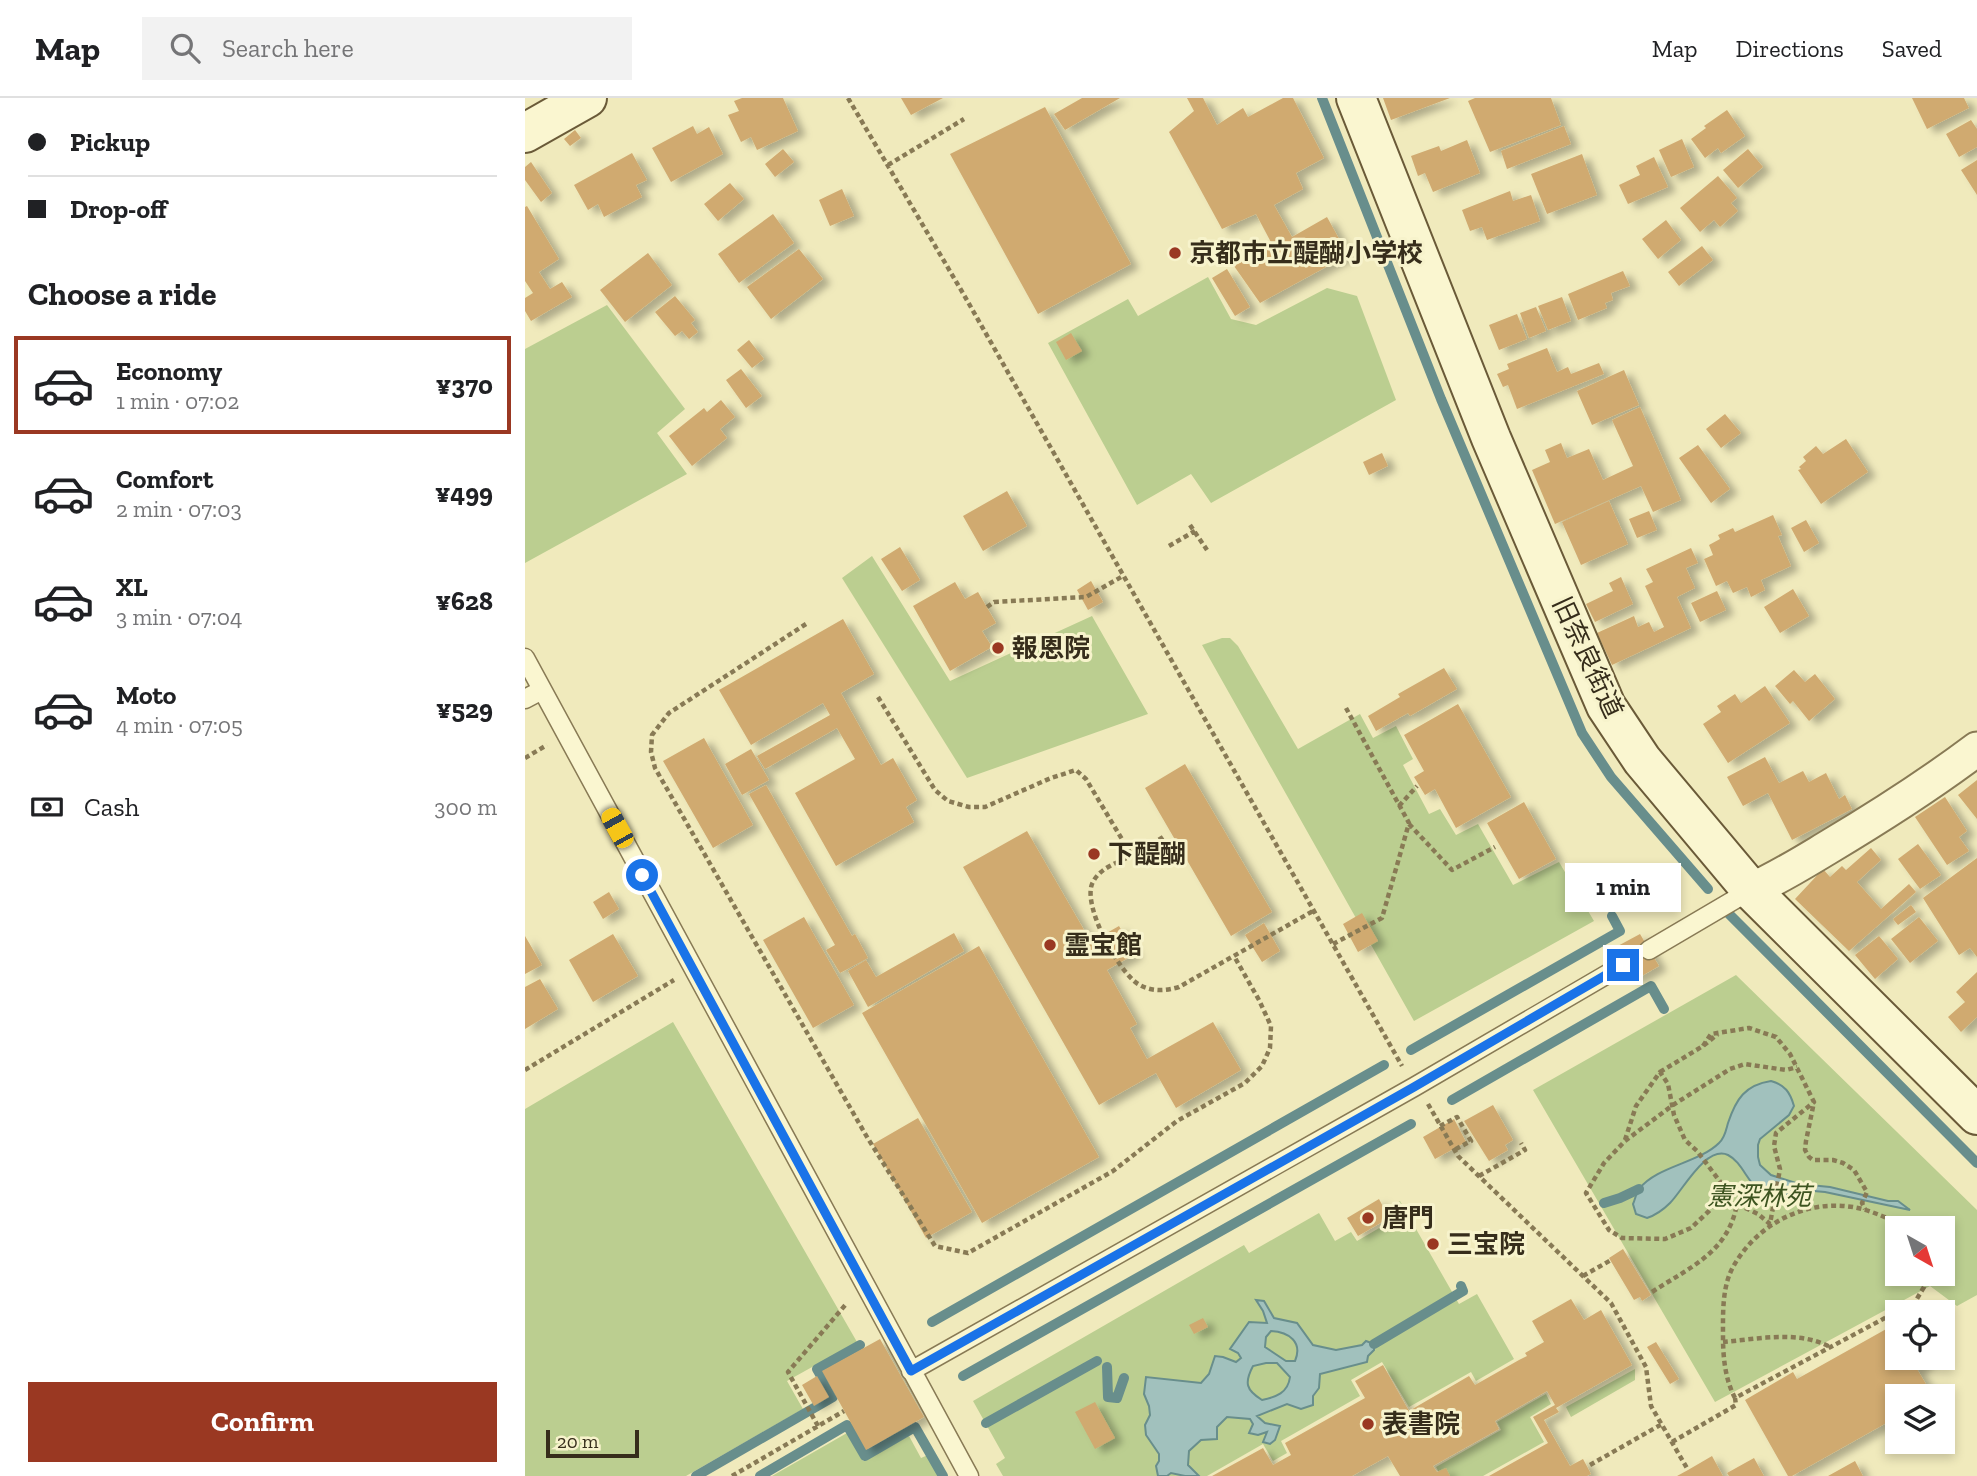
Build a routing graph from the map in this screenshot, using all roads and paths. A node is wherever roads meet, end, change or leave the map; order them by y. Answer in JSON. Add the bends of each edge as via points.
{"nodes":[{"id":1,"x":587,"y":98,"type":"edge"},
{"id":2,"x":848,"y":98,"type":"edge"},
{"id":3,"x":1356,"y":98,"type":"edge"},
{"id":4,"x":964,"y":119,"type":"dead end"},
{"id":5,"x":525,"y":133,"type":"edge"},
{"id":6,"x":888,"y":165,"type":"junction"},
{"id":7,"x":1190,"y":525,"type":"dead end"},
{"id":8,"x":1195,"y":531,"type":"junction"},
{"id":9,"x":1169,"y":546,"type":"dead end"},
{"id":10,"x":1207,"y":550,"type":"dead end"},
{"id":11,"x":1123,"y":576,"type":"junction"},
{"id":12,"x":986,"y":607,"type":"dead end"},
{"id":13,"x":806,"y":624,"type":"dead end"},
{"id":14,"x":525,"y":658,"type":"edge"},
{"id":15,"x":542,"y":690,"type":"junction"},
{"id":16,"x":878,"y":697,"type":"dead end"},
{"id":17,"x":525,"y":699,"type":"edge"},
{"id":18,"x":1346,"y":708,"type":"dead end"},
{"id":19,"x":1977,"y":749,"type":"edge"},
{"id":20,"x":1417,"y":786,"type":"dead end"},
{"id":21,"x":1399,"y":806,"type":"junction"},
{"id":22,"x":1409,"y":823,"type":"junction"},
{"id":23,"x":1163,"y":837,"type":"dead end"},
{"id":24,"x":1495,"y":847,"type":"dead end"},
{"id":25,"x":1132,"y":856,"type":"junction"},
{"id":26,"x":1751,"y":890,"type":"junction"},
{"id":27,"x":1313,"y":911,"type":"junction"},
{"id":28,"x":1333,"y":944,"type":"junction"},
{"id":29,"x":1649,"y":950,"type":"dead end"},
{"id":30,"x":1234,"y":956,"type":"junction"},
{"id":31,"x":1623,"y":965,"type":"dead end"},
{"id":32,"x":693,"y":969,"type":"junction"},
{"id":33,"x":1797,"y":1067,"type":"junction"},
{"id":34,"x":525,"y":1070,"type":"edge"},
{"id":35,"x":1660,"y":1072,"type":"junction"},
{"id":36,"x":1416,"y":1086,"type":"junction"},
{"id":37,"x":1814,"y":1102,"type":"junction"},
{"id":38,"x":1673,"y":1105,"type":"junction"},
{"id":39,"x":1977,"y":1115,"type":"edge"},
{"id":40,"x":1440,"y":1126,"type":"junction"},
{"id":41,"x":1625,"y":1141,"type":"junction"},
{"id":42,"x":1521,"y":1143,"type":"dead end"},
{"id":43,"x":1454,"y":1150,"type":"junction"},
{"id":44,"x":1479,"y":1177,"type":"junction"},
{"id":45,"x":1726,"y":1191,"type":"junction"},
{"id":46,"x":1737,"y":1204,"type":"junction"},
{"id":47,"x":1865,"y":1210,"type":"junction"},
{"id":48,"x":1885,"y":1216,"type":"edge"},
{"id":49,"x":1770,"y":1224,"type":"junction"},
{"id":50,"x":1611,"y":1261,"type":"dead end"},
{"id":51,"x":1583,"y":1276,"type":"junction"},
{"id":52,"x":864,"y":1284,"type":"junction"},
{"id":53,"x":1924,"y":1286,"type":"edge"},
{"id":54,"x":1652,"y":1292,"type":"dead end"},
{"id":55,"x":1723,"y":1342,"type":"junction"},
{"id":56,"x":1831,"y":1347,"type":"junction"},
{"id":57,"x":911,"y":1371,"type":"junction"},
{"id":58,"x":1735,"y":1398,"type":"junction"},
{"id":59,"x":844,"y":1410,"type":"dead end"},
{"id":60,"x":1661,"y":1424,"type":"junction"},
{"id":61,"x":818,"y":1426,"type":"junction"},
{"id":62,"x":1672,"y":1442,"type":"junction"},
{"id":63,"x":1590,"y":1465,"type":"dead end"},
{"id":64,"x":1688,"y":1470,"type":"dead end"},
{"id":65,"x":732,"y":1476,"type":"edge"},
{"id":66,"x":969,"y":1476,"type":"edge"}],
"edges":[{"from":1,"to":5,"type":"street"},
{"from":2,"to":6,"type":"path"},
{"from":3,"to":26,"type":"street","name":"旧奈良街道","via":[[1491,438],[1607,706],[1641,760]]},
{"from":4,"to":6,"type":"path"},
{"from":6,"to":11,"type":"path"},
{"from":7,"to":8,"type":"path"},
{"from":8,"to":9,"type":"path"},
{"from":8,"to":10,"type":"path"},
{"from":11,"to":12,"type":"path","via":[[1086,597],[994,602]]},
{"from":11,"to":27,"type":"path"},
{"from":13,"to":30,"type":"path","via":[[669,713],[652,735],[651,752],[655,768],[867,1137],[935,1246],[968,1253],[1113,1171],[1177,1121],[1245,1083],[1262,1066],[1270,1048],[1271,1027]]},
{"from":14,"to":15,"type":"lane"},
{"from":15,"to":17,"type":"lane"},
{"from":15,"to":32,"type":"lane"},
{"from":16,"to":25,"type":"path","via":[[935,790],[948,802],[985,807],[1076,770]]},
{"from":18,"to":21,"type":"path"},
{"from":19,"to":26,"type":"street","via":[[1868,824]]},
{"from":20,"to":21,"type":"path"},
{"from":21,"to":22,"type":"path"},
{"from":22,"to":24,"type":"path","via":[[1452,870]]},
{"from":22,"to":28,"type":"path","via":[[1382,918]]},
{"from":23,"to":25,"type":"path"},
{"from":25,"to":30,"type":"path","via":[[1099,873],[1089,897],[1098,927],[1130,977],[1165,991]]},
{"from":26,"to":29,"type":"lane"},
{"from":26,"to":39,"type":"street","name":"旧奈良街道"},
{"from":27,"to":28,"type":"path"},
{"from":27,"to":30,"type":"path"},
{"from":28,"to":36,"type":"path"},
{"from":31,"to":36,"type":"lane"},
{"from":32,"to":34,"type":"path"},
{"from":32,"to":52,"type":"lane"},
{"from":33,"to":35,"type":"path","via":[[1776,1037],[1749,1028],[1719,1033]]},
{"from":33,"to":37,"type":"path"},
{"from":33,"to":38,"type":"path","via":[[1786,1070],[1745,1064]]},
{"from":35,"to":38,"type":"path"},
{"from":35,"to":41,"type":"path","via":[[1636,1106]]},
{"from":36,"to":40,"type":"path"},
{"from":36,"to":57,"type":"lane"},
{"from":37,"to":47,"type":"path","via":[[1805,1150],[1813,1160],[1833,1160],[1854,1170],[1867,1192],[1862,1203]]},
{"from":37,"to":49,"type":"path","via":[[1776,1133],[1780,1169]]},
{"from":38,"to":41,"type":"path"},
{"from":38,"to":45,"type":"path","via":[[1685,1140]]},
{"from":40,"to":43,"type":"path"},
{"from":40,"to":43,"type":"path","via":[[1457,1117],[1471,1141]]},
{"from":41,"to":45,"type":"path","via":[[1604,1163],[1586,1193],[1609,1230],[1622,1238],[1665,1239],[1691,1228]]},
{"from":42,"to":44,"type":"path","via":[[1525,1150]]},
{"from":43,"to":44,"type":"path"},
{"from":44,"to":51,"type":"path"},
{"from":45,"to":46,"type":"path"},
{"from":46,"to":49,"type":"path"},
{"from":46,"to":54,"type":"path","via":[[1723,1240],[1703,1259]]},
{"from":47,"to":48,"type":"path"},
{"from":47,"to":49,"type":"path","via":[[1831,1204]]},
{"from":49,"to":55,"type":"path","via":[[1732,1269],[1723,1302]]},
{"from":50,"to":51,"type":"path"},
{"from":51,"to":60,"type":"path","via":[[1611,1303],[1646,1367],[1651,1406]]},
{"from":52,"to":57,"type":"lane"},
{"from":52,"to":61,"type":"path","via":[[788,1372]]},
{"from":53,"to":56,"type":"path","via":[[1915,1302]]},
{"from":55,"to":56,"type":"path","via":[[1805,1338]]},
{"from":55,"to":58,"type":"path","via":[[1728,1385]]},
{"from":56,"to":58,"type":"path"},
{"from":57,"to":66,"type":"lane"},
{"from":58,"to":62,"type":"path","via":[[1736,1405]]},
{"from":59,"to":61,"type":"path"},
{"from":60,"to":62,"type":"path"},
{"from":60,"to":63,"type":"path"},
{"from":61,"to":65,"type":"path"},
{"from":62,"to":64,"type":"path"}]}
